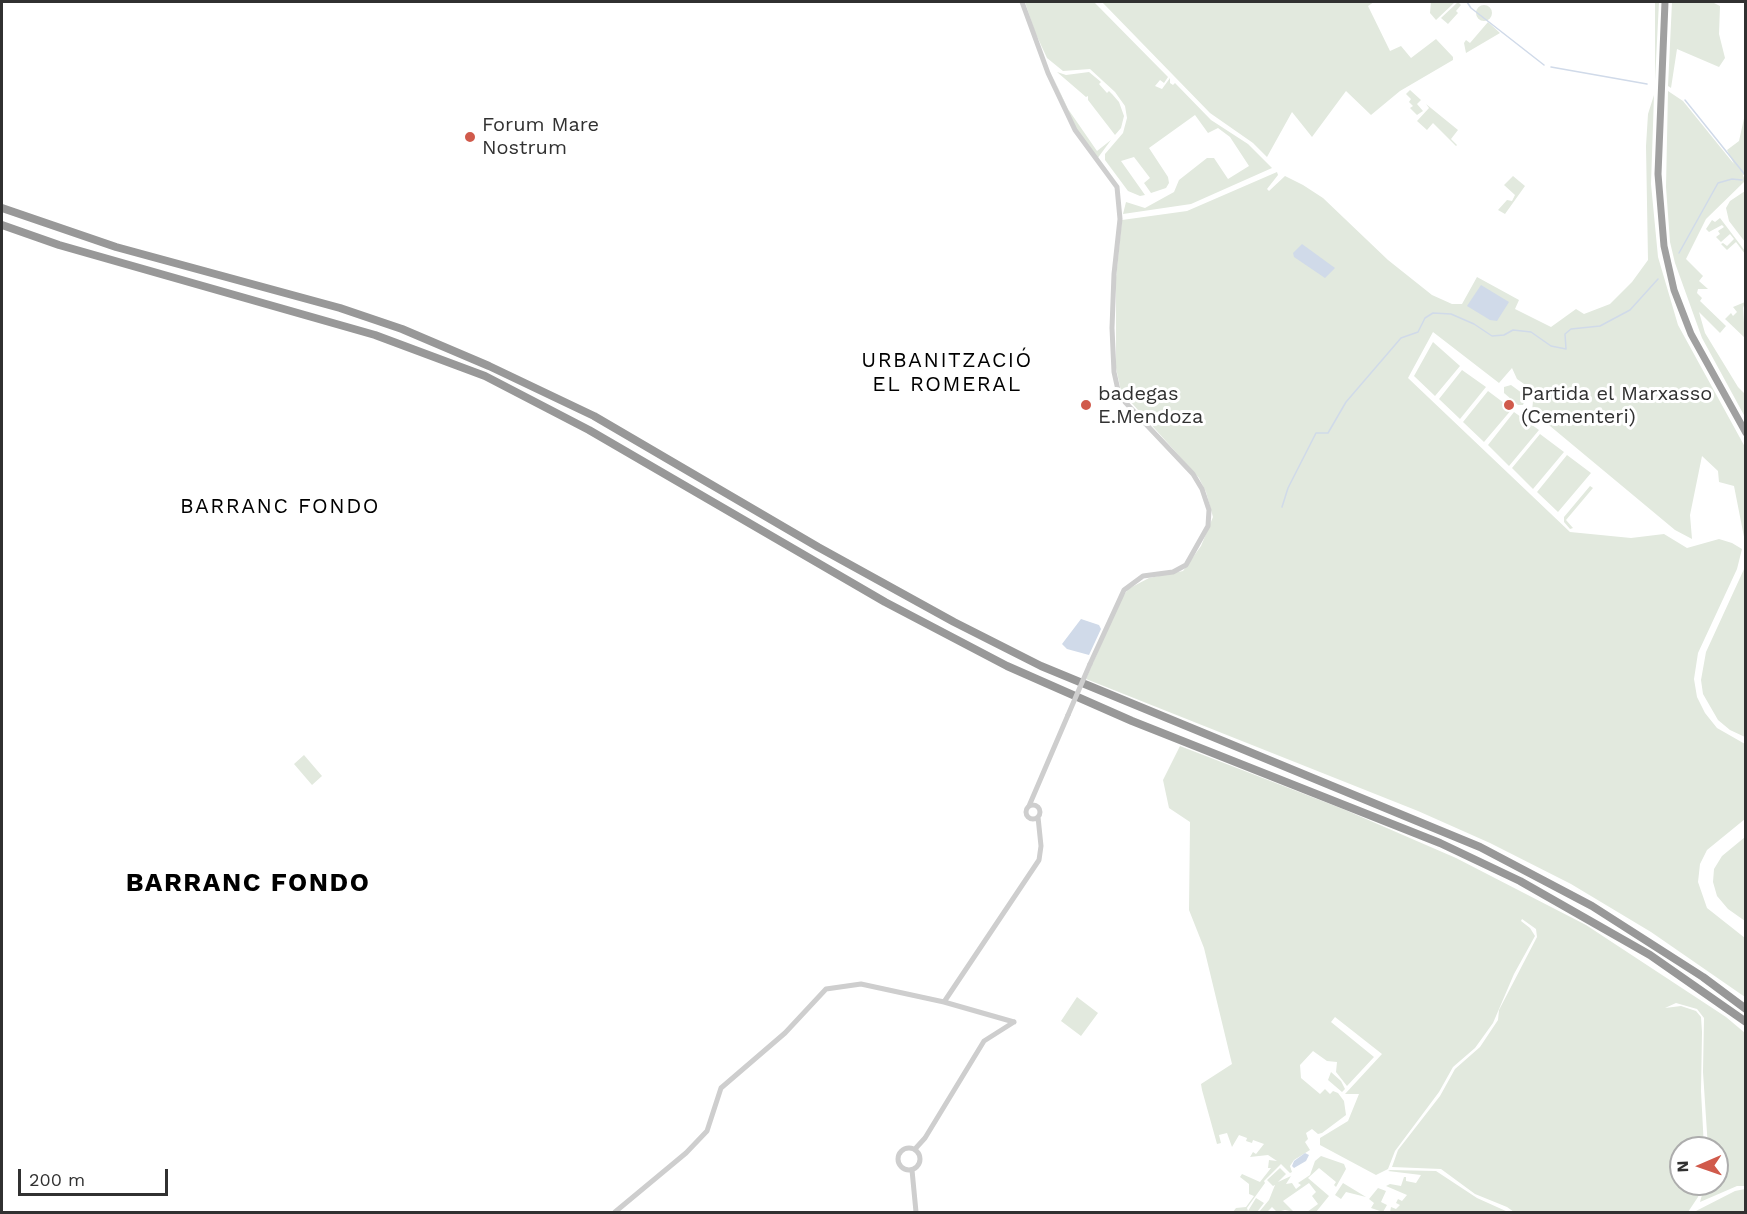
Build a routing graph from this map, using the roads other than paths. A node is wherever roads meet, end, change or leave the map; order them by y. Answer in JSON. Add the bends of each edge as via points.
{"nodes":[{"id":1,"x":1022,"y":2,"type":"edge"},
{"id":2,"x":1665,"y":2,"type":"edge"},
{"id":3,"x":2,"y":208,"type":"edge"},
{"id":4,"x":2,"y":225,"type":"edge"},
{"id":5,"x":1746,"y":433,"type":"edge"},
{"id":6,"x":1036,"y":790,"type":"junction"},
{"id":7,"x":1029,"y":806,"type":"junction"},
{"id":8,"x":1038,"y":807,"type":"junction"},
{"id":9,"x":1038,"y":817,"type":"junction"},
{"id":10,"x":944,"y":1002,"type":"junction"},
{"id":11,"x":1746,"y":1009,"type":"edge"},
{"id":12,"x":1746,"y":1022,"type":"edge"},
{"id":13,"x":915,"y":1149,"type":"junction"},
{"id":14,"x":912,"y":1170,"type":"junction"},
{"id":15,"x":615,"y":1212,"type":"edge"},
{"id":16,"x":916,"y":1212,"type":"edge"}],
"edges":[{"from":1,"to":6,"type":"street","bridge":true,"via":[[1048,73],[1075,130],[1116,187],[1120,219],[1112,328],[1118,390],[1193,474],[1209,510],[1208,526],[1186,565],[1173,572],[1143,576],[1124,590]]},
{"from":2,"to":5,"type":"highway","via":[[1658,174],[1664,246],[1674,290],[1691,334]]},
{"from":3,"to":11,"type":"highway","via":[[116,247],[340,308],[489,366],[594,416],[818,548],[1041,666],[1480,847],[1592,906]]},
{"from":4,"to":12,"type":"highway","via":[[59,245],[375,335],[485,376],[589,430],[885,602],[1007,666],[1132,721],[1440,843],[1520,881],[1650,955]]},
{"from":6,"to":7,"type":"street"},
{"from":6,"to":8,"type":"street"},
{"from":7,"to":8,"type":"street"},
{"from":7,"to":9,"type":"street","via":[[1028,816]]},
{"from":8,"to":9,"type":"street"},
{"from":9,"to":10,"type":"street","via":[[1039,860]]},
{"from":10,"to":13,"type":"street","via":[[1014,1022],[984,1041]]},
{"from":10,"to":15,"type":"street","via":[[855,983],[826,989],[785,1033],[721,1088],[706,1131],[686,1153]]},
{"from":13,"to":14,"type":"street","via":[[920,1161]]},
{"from":13,"to":14,"type":"street","via":[[904,1149],[899,1155],[902,1167]]},
{"from":14,"to":16,"type":"street"}]}
